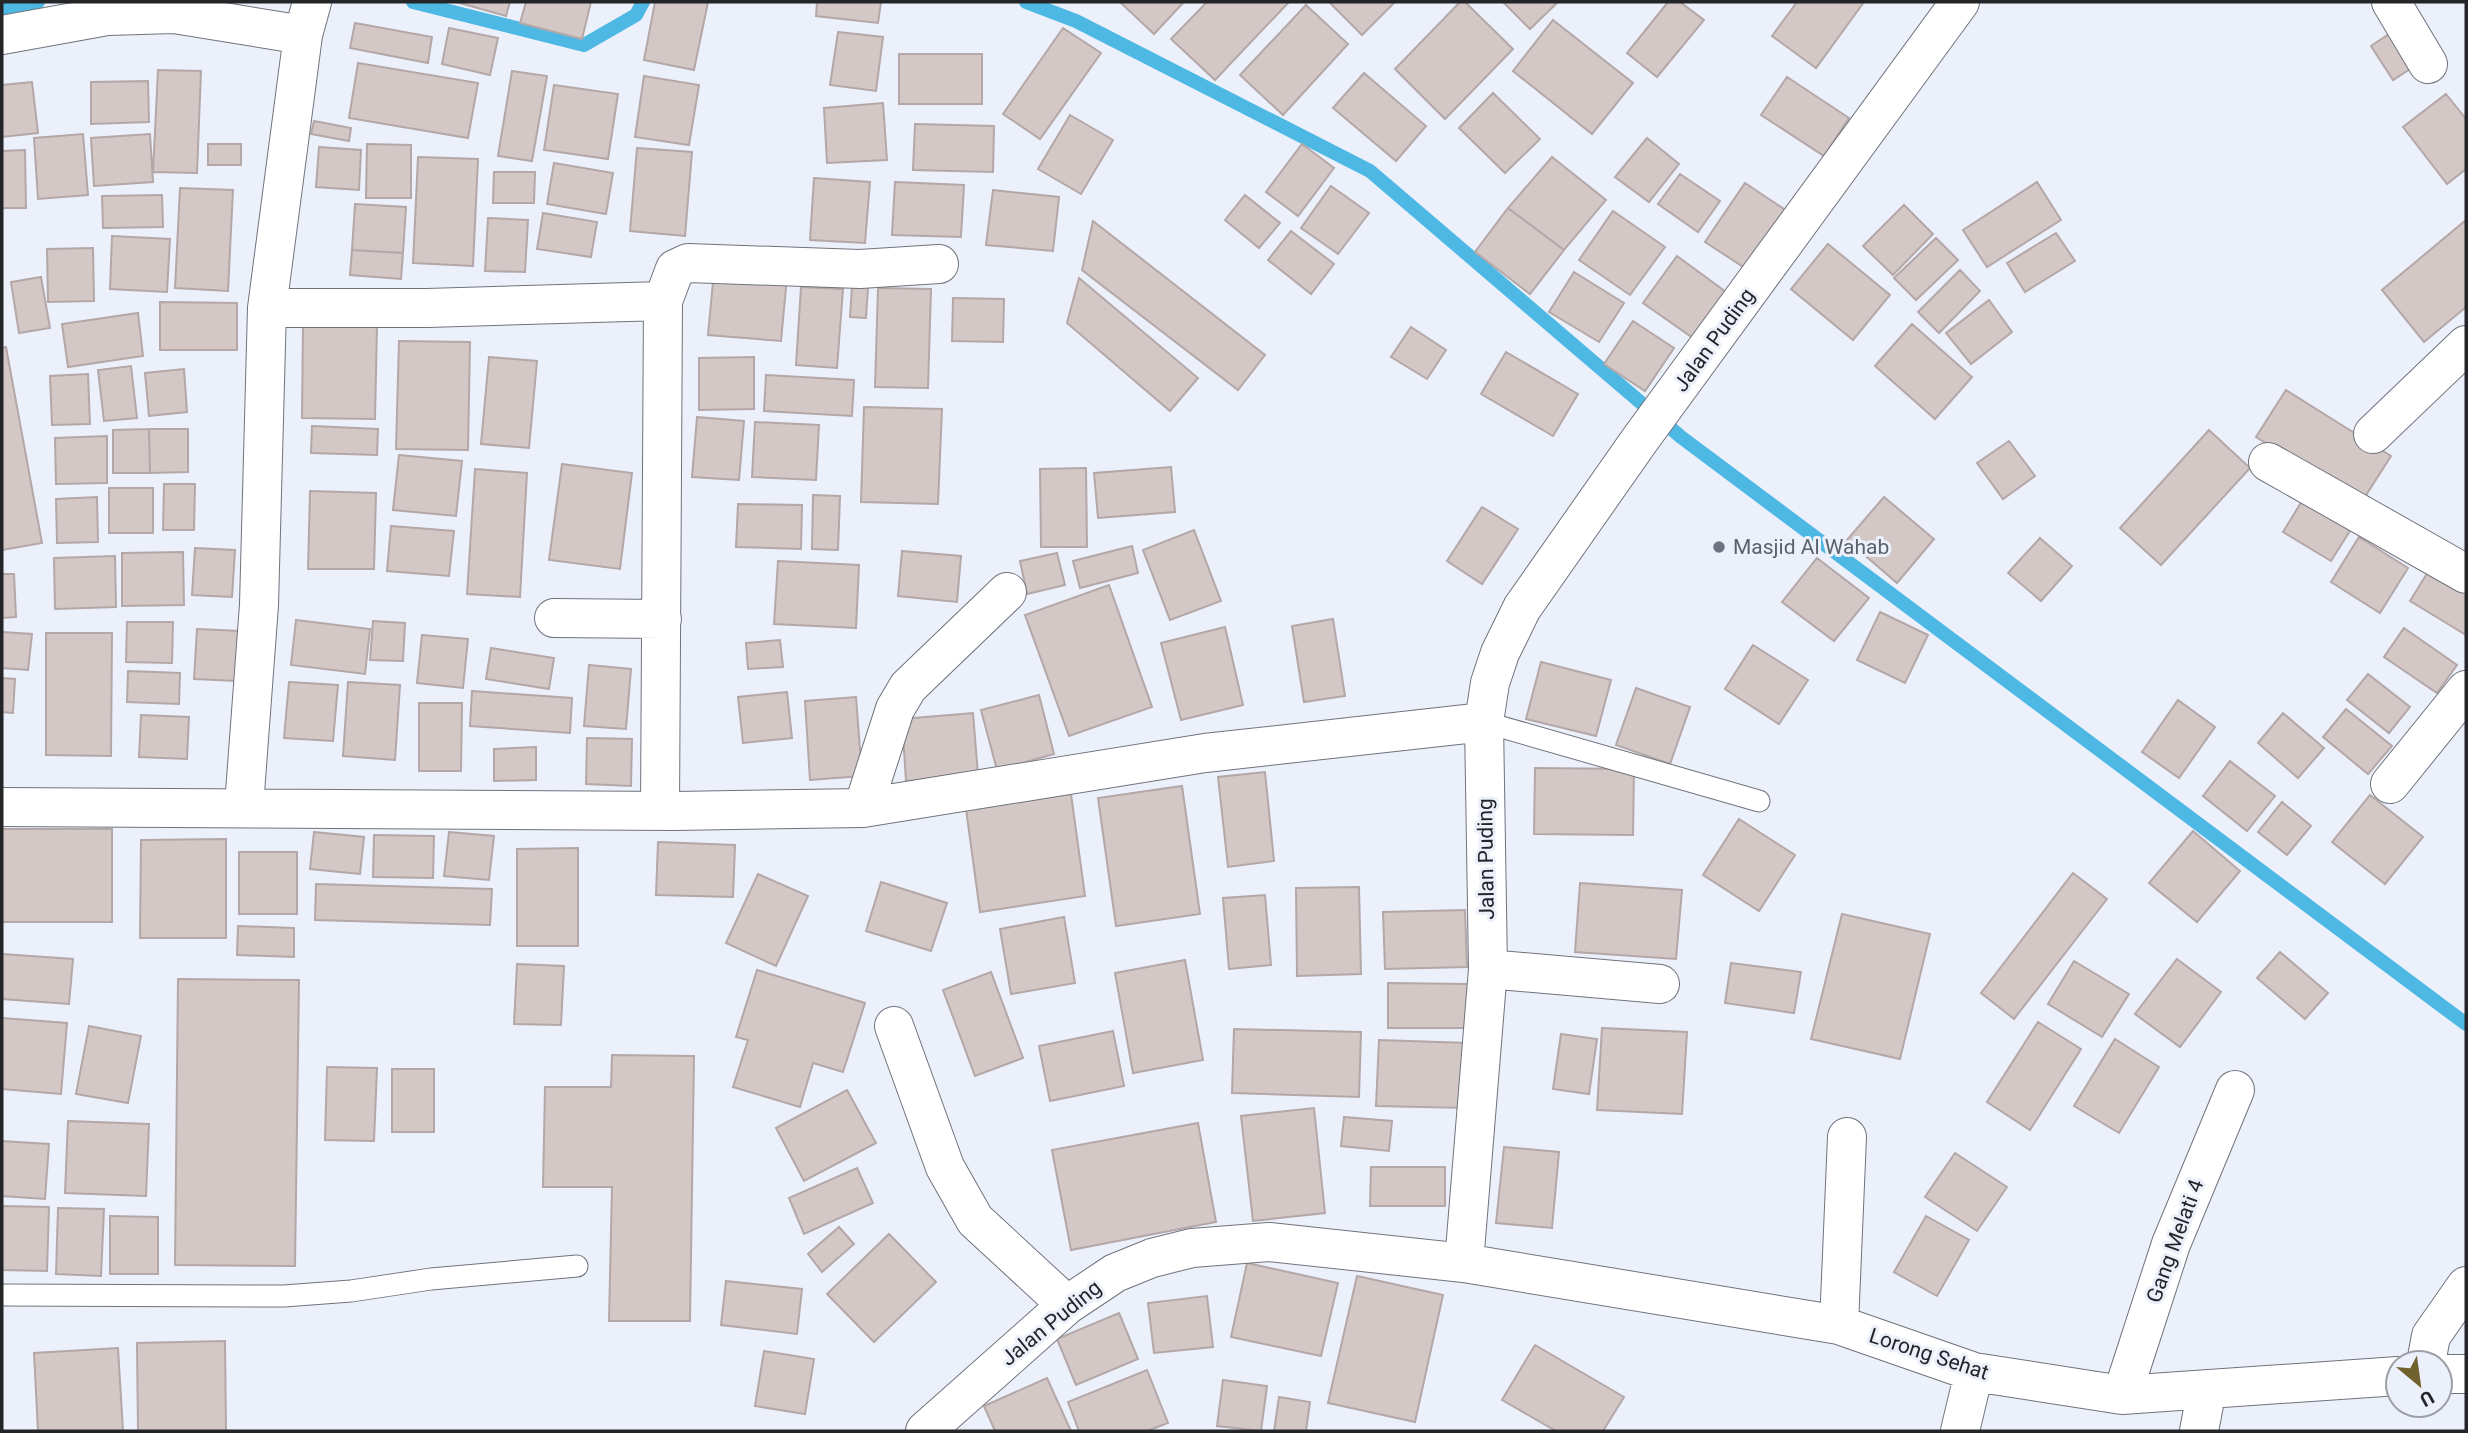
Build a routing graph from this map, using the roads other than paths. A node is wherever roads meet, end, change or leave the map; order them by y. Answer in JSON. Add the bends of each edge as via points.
{"nodes":[{"id":1,"x":1959,"y":2,"type":"edge"},
{"id":2,"x":2391,"y":2,"type":"edge"},
{"id":3,"x":309,"y":13,"type":"edge"},
{"id":4,"x":2,"y":35,"type":"edge"},
{"id":5,"x":2428,"y":64,"type":"dead end"},
{"id":6,"x":939,"y":264,"type":"dead end"},
{"id":7,"x":663,"y":301,"type":"junction"},
{"id":8,"x":267,"y":308,"type":"junction"},
{"id":9,"x":2466,"y":345,"type":"edge"},
{"id":10,"x":2373,"y":434,"type":"dead end"},
{"id":11,"x":2268,"y":462,"type":"dead end"},
{"id":12,"x":2466,"y":574,"type":"edge"},
{"id":13,"x":1007,"y":592,"type":"dead end"},
{"id":14,"x":554,"y":618,"type":"dead end"},
{"id":15,"x":662,"y":619,"type":"junction"},
{"id":16,"x":2466,"y":690,"type":"edge"},
{"id":17,"x":1484,"y":722,"type":"junction"},
{"id":18,"x":2390,"y":784,"type":"dead end"},
{"id":19,"x":1759,"y":801,"type":"dead end"},
{"id":20,"x":244,"y":806,"type":"junction"},
{"id":21,"x":2,"y":807,"type":"edge"},
{"id":22,"x":863,"y":808,"type":"junction"},
{"id":23,"x":660,"y":810,"type":"junction"},
{"id":24,"x":1488,"y":969,"type":"junction"},
{"id":25,"x":1660,"y":984,"type":"dead end"},
{"id":26,"x":894,"y":1026,"type":"dead end"},
{"id":27,"x":2235,"y":1090,"type":"dead end"},
{"id":28,"x":1847,"y":1137,"type":"dead end"},
{"id":29,"x":1464,"y":1262,"type":"junction"},
{"id":30,"x":578,"y":1266,"type":"dead end"},
{"id":31,"x":2466,"y":1286,"type":"edge"},
{"id":32,"x":2,"y":1295,"type":"edge"},
{"id":33,"x":1068,"y":1306,"type":"junction"},
{"id":34,"x":1839,"y":1325,"type":"junction"},
{"id":35,"x":2429,"y":1349,"type":"edge"},
{"id":36,"x":1974,"y":1372,"type":"junction"},
{"id":37,"x":2384,"y":1377,"type":"edge"},
{"id":38,"x":2207,"y":1389,"type":"junction"},
{"id":39,"x":2122,"y":1395,"type":"junction"},
{"id":40,"x":925,"y":1431,"type":"edge"},
{"id":41,"x":1960,"y":1431,"type":"edge"},
{"id":42,"x":2199,"y":1431,"type":"edge"}],
"edges":[{"from":1,"to":17,"type":"street","name":"Jalan Puding","via":[[1522,608],[1496,663]]},
{"from":2,"to":5,"type":"street"},
{"from":3,"to":4,"type":"street","via":[[107,16]]},
{"from":3,"to":8,"type":"street"},
{"from":6,"to":7,"type":"street","via":[[860,269],[688,263],[675,269]]},
{"from":7,"to":8,"type":"street"},
{"from":7,"to":15,"type":"street"},
{"from":8,"to":20,"type":"street","via":[[259,605]]},
{"from":9,"to":10,"type":"street"},
{"from":11,"to":12,"type":"street"},
{"from":13,"to":22,"type":"street","via":[[908,687],[895,709]]},
{"from":14,"to":15,"type":"street"},
{"from":15,"to":23,"type":"street"},
{"from":16,"to":18,"type":"street"},
{"from":17,"to":19,"type":"lane"},
{"from":17,"to":22,"type":"street","via":[[1205,753]]},
{"from":17,"to":24,"type":"street","name":"Jalan Puding"},
{"from":20,"to":21,"type":"street"},
{"from":20,"to":23,"type":"street"},
{"from":22,"to":23,"type":"street"},
{"from":24,"to":25,"type":"street"},
{"from":24,"to":29,"type":"street","name":"Jalan Puding"},
{"from":26,"to":33,"type":"street","via":[[945,1167],[975,1220]]},
{"from":27,"to":39,"type":"street","name":"Gang Melati 4","via":[[2171,1244]]},
{"from":28,"to":34,"type":"street"},
{"from":29,"to":33,"type":"street","name":"Jalan Puding","via":[[1269,1241],[1227,1244],[1152,1258],[1115,1273]]},
{"from":29,"to":34,"type":"street","name":"Lorong Sehat"},
{"from":30,"to":32,"type":"lane","via":[[284,1296]]},
{"from":31,"to":35,"type":"street","via":[[2431,1336]]},
{"from":33,"to":40,"type":"street","name":"Jalan Puding"},
{"from":34,"to":36,"type":"street","name":"Lorong Sehat"},
{"from":36,"to":39,"type":"street","name":"Lorong Sehat"},
{"from":36,"to":41,"type":"street"},
{"from":37,"to":38,"type":"street","name":"Lorong Sehat"},
{"from":38,"to":39,"type":"street","name":"Lorong Sehat"},
{"from":38,"to":42,"type":"street"}]}
